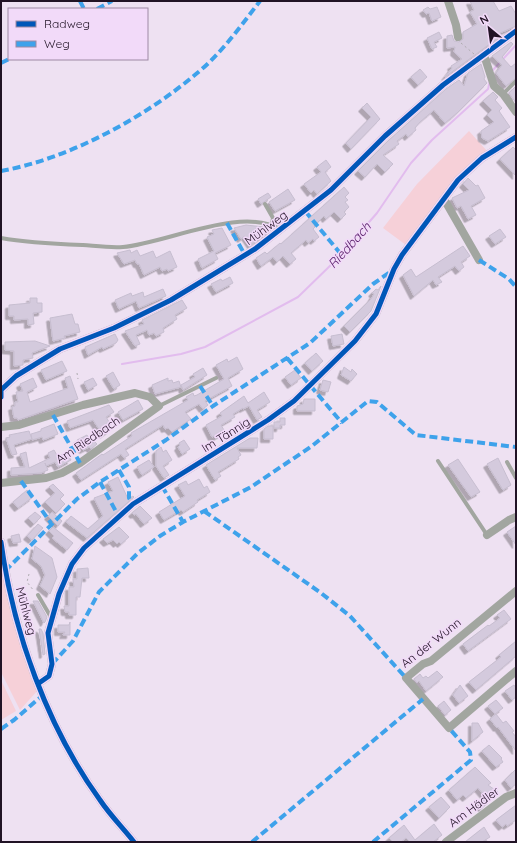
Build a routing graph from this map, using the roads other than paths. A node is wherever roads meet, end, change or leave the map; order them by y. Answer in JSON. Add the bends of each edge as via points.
{"nodes":[{"id":1,"x":448,"y":1,"type":"edge"},
{"id":2,"x":516,"y":31,"type":"edge"},
{"id":3,"x":458,"y":37,"type":"road end"},
{"id":4,"x":482,"y":57,"type":"junction"},
{"id":5,"x":516,"y":82,"type":"edge"},
{"id":6,"x":503,"y":94,"type":"junction"},
{"id":7,"x":516,"y":110,"type":"edge"},
{"id":8,"x":515,"y":139,"type":"edge"},
{"id":9,"x":444,"y":199,"type":"junction"},
{"id":10,"x":266,"y":204,"type":"dead end"},
{"id":11,"x":272,"y":224,"type":"junction"},
{"id":12,"x":281,"y":230,"type":"junction"},
{"id":13,"x":1,"y":238,"type":"edge"},
{"id":14,"x":479,"y":260,"type":"dead end"},
{"id":15,"x":216,"y":378,"type":"dead end"},
{"id":16,"x":1,"y":390,"type":"edge"},
{"id":17,"x":1,"y":397,"type":"edge"},
{"id":18,"x":159,"y":406,"type":"junction"},
{"id":19,"x":1,"y":427,"type":"edge"},
{"id":20,"x":438,"y":461,"type":"dead end"},
{"id":21,"x":507,"y":462,"type":"dead end"},
{"id":22,"x":516,"y":478,"type":"edge"},
{"id":23,"x":1,"y":483,"type":"edge"},
{"id":24,"x":516,"y":517,"type":"edge"},
{"id":25,"x":487,"y":535,"type":"joint"},
{"id":26,"x":1,"y":542,"type":"edge"},
{"id":27,"x":516,"y":591,"type":"edge"},
{"id":28,"x":38,"y":595,"type":"road end"},
{"id":29,"x":52,"y":619,"type":"junction"},
{"id":30,"x":516,"y":671,"type":"edge"},
{"id":31,"x":39,"y":683,"type":"junction"},
{"id":32,"x":516,"y":793,"type":"edge"},
{"id":33,"x":134,"y":842,"type":"edge"},
{"id":34,"x":446,"y":842,"type":"edge"}],
"edges":[{"from":1,"to":3,"type":"street"},
{"from":2,"to":4,"type":"street","name":"Mühlweg"},
{"from":4,"to":6,"type":"street","via":[[490,68],[494,86]]},
{"from":4,"to":12,"type":"street","name":"Mühlweg","via":[[442,85],[385,136],[331,190]]},
{"from":5,"to":6,"type":"lane"},
{"from":6,"to":7,"type":"street"},
{"from":8,"to":9,"type":"street","name":"Im Tännig","via":[[482,158],[458,180]]},
{"from":9,"to":14,"type":"street"},
{"from":9,"to":29,"type":"street","name":"Im Tännig","via":[[402,255],[376,314],[355,341],[294,401],[133,504],[91,542],[72,564]]},
{"from":10,"to":11,"type":"lane","via":[[273,218]]},
{"from":11,"to":12,"type":"lane"},
{"from":11,"to":13,"type":"lane","via":[[252,221],[227,223],[123,247],[22,242]]},
{"from":12,"to":16,"type":"street","name":"Mühlweg","via":[[255,249],[171,300],[114,328],[60,349],[16,376]]},
{"from":15,"to":18,"type":"lane","name":"Am Riedbach"},
{"from":16,"to":17,"type":"street","name":"Mühlweg"},
{"from":18,"to":19,"type":"street","name":"Am Riedbach","via":[[150,397],[135,394],[19,425]]},
{"from":18,"to":23,"type":"street","name":"Am Riedbach","via":[[80,463],[62,473],[46,478]]},
{"from":20,"to":25,"type":"lane"},
{"from":21,"to":22,"type":"lane"},
{"from":24,"to":25,"type":"street"},
{"from":26,"to":31,"type":"street","name":"Mühlweg","via":[[5,571],[21,636]]},
{"from":27,"to":30,"type":"street","name":"An der Wunn","via":[[431,661],[423,664],[406,678],[449,728]]},
{"from":28,"to":29,"type":"lane"},
{"from":29,"to":31,"type":"street","name":"Im Tännig","via":[[48,633],[52,664],[49,676]]},
{"from":31,"to":33,"type":"street","name":"Mühlweg","via":[[66,747],[100,800]]},
{"from":32,"to":34,"type":"street","name":"Am Hädler"}]}
